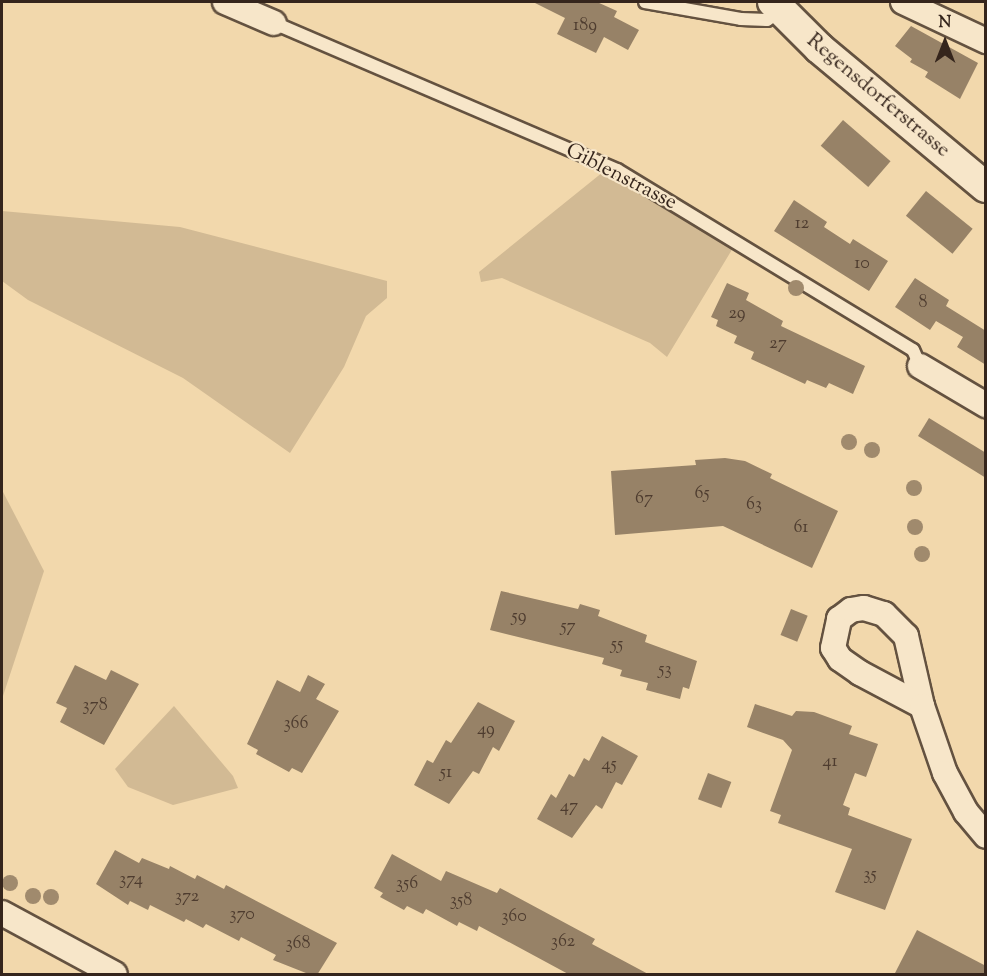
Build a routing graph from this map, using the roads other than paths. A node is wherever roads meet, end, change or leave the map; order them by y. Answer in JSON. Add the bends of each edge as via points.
{"nodes":[{"id":1,"x":225,"y":2,"type":"edge"},
{"id":2,"x":645,"y":2,"type":"edge"},
{"id":3,"x":903,"y":2,"type":"edge"},
{"id":4,"x":777,"y":6,"type":"edge"},
{"id":5,"x":274,"y":23,"type":"joint"},
{"id":6,"x":986,"y":41,"type":"edge"},
{"id":7,"x":986,"y":187,"type":"edge"},
{"id":8,"x":920,"y":366,"type":"joint"},
{"id":9,"x":986,"y":405,"type":"edge"},
{"id":10,"x":922,"y":706,"type":"dead end"},
{"id":11,"x":986,"y":836,"type":"edge"},
{"id":12,"x":2,"y":913,"type":"edge"},
{"id":13,"x":115,"y":975,"type":"edge"}],
"edges":[{"from":1,"to":5,"type":"street","name":"Giblenstrasse"},
{"from":2,"to":4,"type":"lane","via":[[767,20]]},
{"from":3,"to":6,"type":"street"},
{"from":4,"to":7,"type":"street","name":"Regensdorferstrasse","via":[[819,48]]},
{"from":5,"to":8,"type":"lane","name":"Giblenstrasse","via":[[616,170],[913,350]]},
{"from":8,"to":9,"type":"street","name":"Giblenstrasse"},
{"from":10,"to":11,"type":"street","via":[[945,773],[966,812]]},
{"from":12,"to":13,"type":"street"}]}
